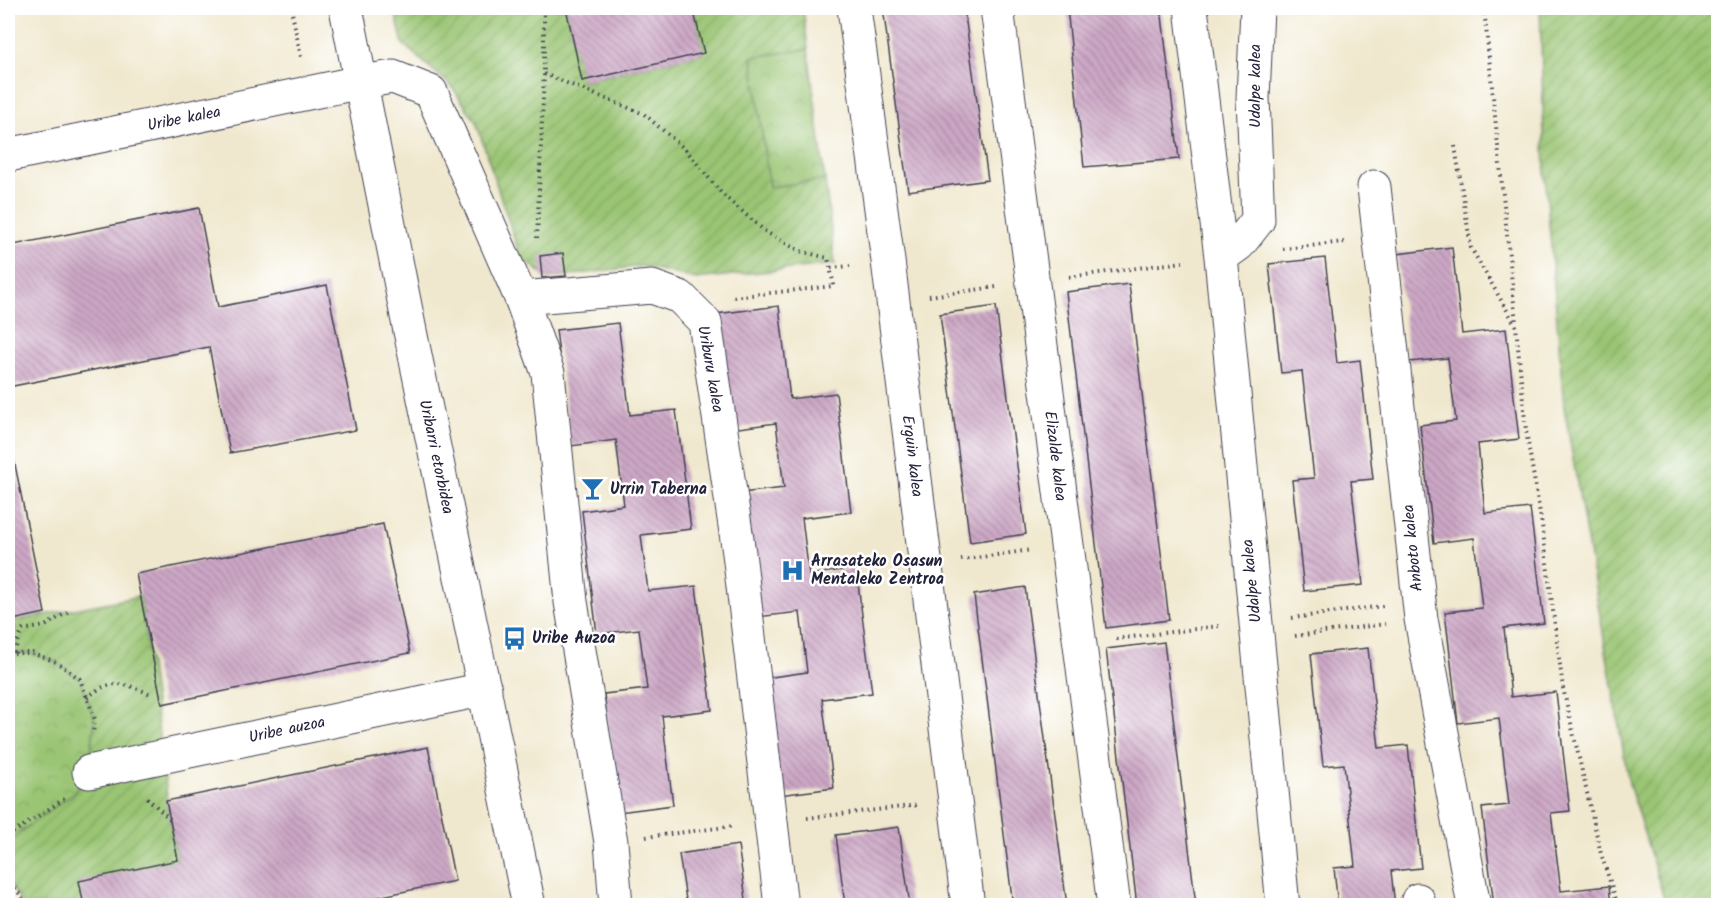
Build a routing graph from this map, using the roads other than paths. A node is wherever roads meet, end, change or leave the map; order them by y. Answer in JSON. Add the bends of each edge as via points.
{"nodes":[{"id":1,"x":346,"y":8,"type":"edge"},
{"id":2,"x":854,"y":8,"type":"edge"},
{"id":3,"x":997,"y":8,"type":"edge"},
{"id":4,"x":1191,"y":8,"type":"edge"},
{"id":5,"x":1257,"y":8,"type":"edge"},
{"id":6,"x":361,"y":82,"type":"junction"},
{"id":7,"x":8,"y":155,"type":"edge"},
{"id":8,"x":1374,"y":187,"type":"dead end"},
{"id":9,"x":1221,"y":257,"type":"junction"},
{"id":10,"x":522,"y":298,"type":"junction"},
{"id":11,"x":485,"y":689,"type":"junction"},
{"id":12,"x":89,"y":771,"type":"road end"},
{"id":13,"x":529,"y":906,"type":"edge"},
{"id":14,"x":616,"y":906,"type":"edge"},
{"id":15,"x":781,"y":906,"type":"edge"},
{"id":16,"x":968,"y":906,"type":"edge"},
{"id":17,"x":1114,"y":906,"type":"edge"},
{"id":18,"x":1283,"y":906,"type":"edge"},
{"id":19,"x":1474,"y":906,"type":"edge"}],
"edges":[{"from":1,"to":6,"type":"street","name":"Uribarri etorbidea"},
{"from":2,"to":16,"type":"street","name":"Erguin kalea"},
{"from":3,"to":17,"type":"street","name":"Elizalde kalea"},
{"from":4,"to":9,"type":"street","name":"Udalpe kalea"},
{"from":5,"to":9,"type":"street","name":"Udalpe kalea","via":[[1253,98],[1258,220],[1239,244]]},
{"from":6,"to":7,"type":"street","name":"Uribe kalea"},
{"from":6,"to":10,"type":"street","via":[[393,77],[431,92]]},
{"from":6,"to":11,"type":"street","name":"Uribarri etorbidea"},
{"from":8,"to":19,"type":"street","name":"Anboto kalea","via":[[1421,619]]},
{"from":9,"to":18,"type":"street","name":"Udalpe kalea"},
{"from":10,"to":14,"type":"street","via":[[548,373],[571,602],[611,842]]},
{"from":10,"to":15,"type":"street","name":"Uriburu kalea","via":[[652,287],[680,297],[705,322],[739,553]]},
{"from":11,"to":12,"type":"street","name":"Uribe auzoa"},
{"from":11,"to":13,"type":"street","name":"Uribarri etorbidea"}]}
